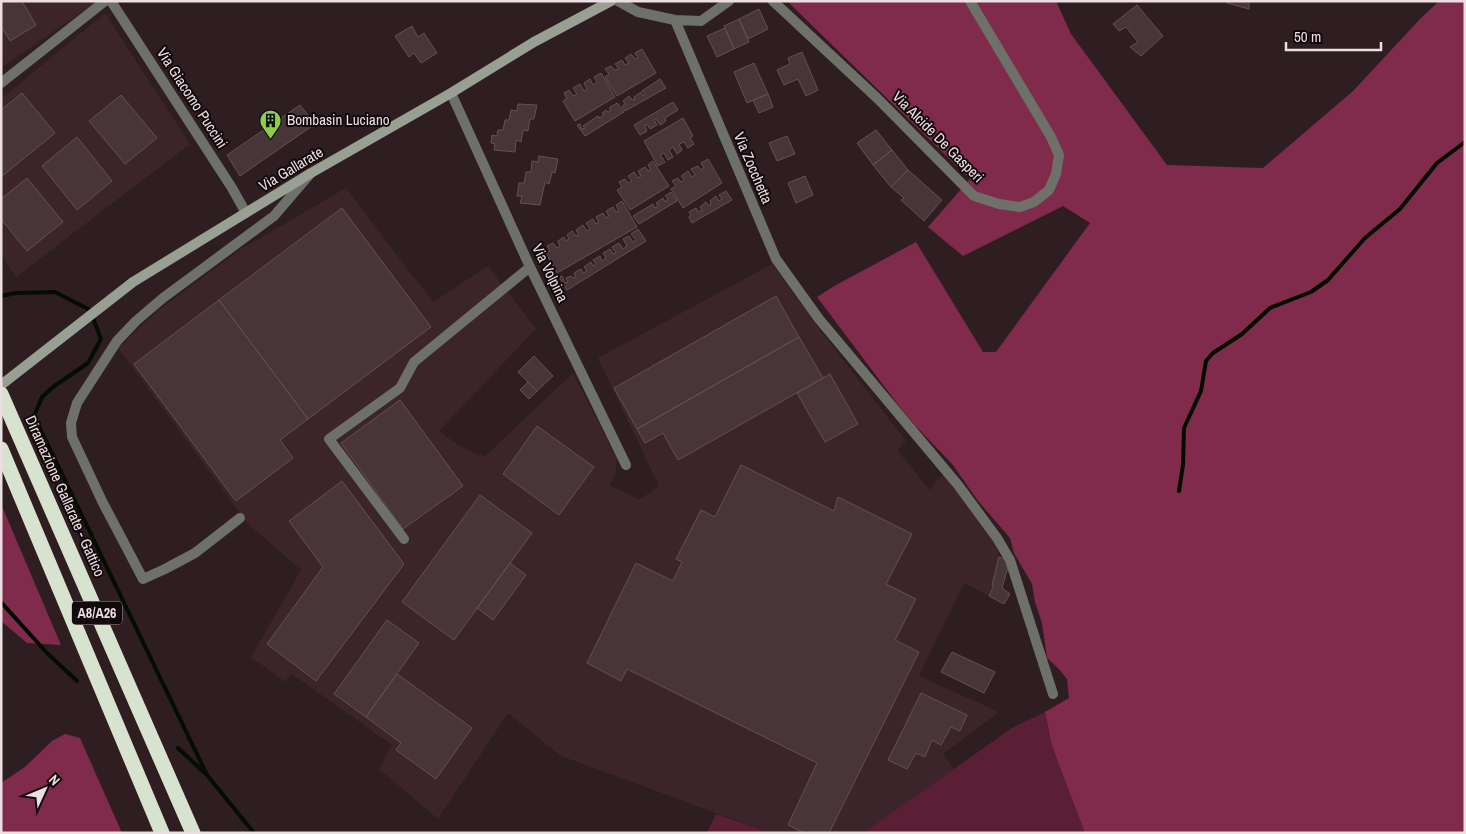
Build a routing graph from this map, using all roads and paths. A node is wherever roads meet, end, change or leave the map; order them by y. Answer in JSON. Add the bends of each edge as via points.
{"nodes":[{"id":1,"x":105,"y":1,"type":"edge"},
{"id":2,"x":111,"y":1,"type":"edge"},
{"id":3,"x":611,"y":1,"type":"edge"},
{"id":4,"x":618,"y":1,"type":"edge"},
{"id":5,"x":729,"y":1,"type":"edge"},
{"id":6,"x":773,"y":1,"type":"edge"},
{"id":7,"x":970,"y":1,"type":"edge"},
{"id":8,"x":675,"y":20,"type":"junction"},
{"id":9,"x":1,"y":83,"type":"edge"},
{"id":10,"x":451,"y":93,"type":"junction"},
{"id":11,"x":311,"y":174,"type":"junction"},
{"id":12,"x":246,"y":214,"type":"junction"},
{"id":13,"x":530,"y":268,"type":"junction"},
{"id":14,"x":1,"y":385,"type":"edge"},
{"id":15,"x":1,"y":394,"type":"edge"},
{"id":16,"x":1,"y":449,"type":"edge"},
{"id":17,"x":626,"y":465,"type":"dead end"},
{"id":18,"x":240,"y":518,"type":"dead end"},
{"id":19,"x":404,"y":539,"type":"dead end"},
{"id":20,"x":1053,"y":694,"type":"dead end"},
{"id":21,"x":162,"y":833,"type":"edge"},
{"id":22,"x":193,"y":833,"type":"edge"}],
"edges":[{"from":1,"to":9,"type":"street"},
{"from":2,"to":12,"type":"street","name":"Via Giacomo Puccini"},
{"from":3,"to":10,"type":"main road","name":"Via Gallarate","via":[[534,42]]},
{"from":4,"to":8,"type":"street","via":[[638,12]]},
{"from":5,"to":8,"type":"street","via":[[701,22]]},
{"from":6,"to":7,"type":"street","name":"Via Alcide De Gasperi","via":[[877,98],[974,196],[1020,207],[1034,202],[1049,190],[1059,155]]},
{"from":8,"to":20,"type":"street","name":"Via Zocchetta","via":[[776,259],[819,319],[958,485],[997,538],[1010,560]]},
{"from":10,"to":11,"type":"main road","name":"Via Gallarate"},
{"from":10,"to":13,"type":"street","name":"Via Volpina"},
{"from":11,"to":12,"type":"main road","name":"Via Gallarate"},
{"from":11,"to":18,"type":"street","via":[[274,216],[136,321],[117,342],[86,388],[71,423],[72,437],[143,579],[195,553]]},
{"from":12,"to":14,"type":"main road","name":"Via Gallarate","via":[[133,282]]},
{"from":13,"to":17,"type":"street","name":"Via Volpina"},
{"from":13,"to":19,"type":"street","via":[[414,362],[400,388],[329,439]]},
{"from":15,"to":22,"type":"highway","name":"Diramazione Gallarate - Gattico","number":"A8/A26"},
{"from":16,"to":21,"type":"highway","number":"A8/A26"}]}
